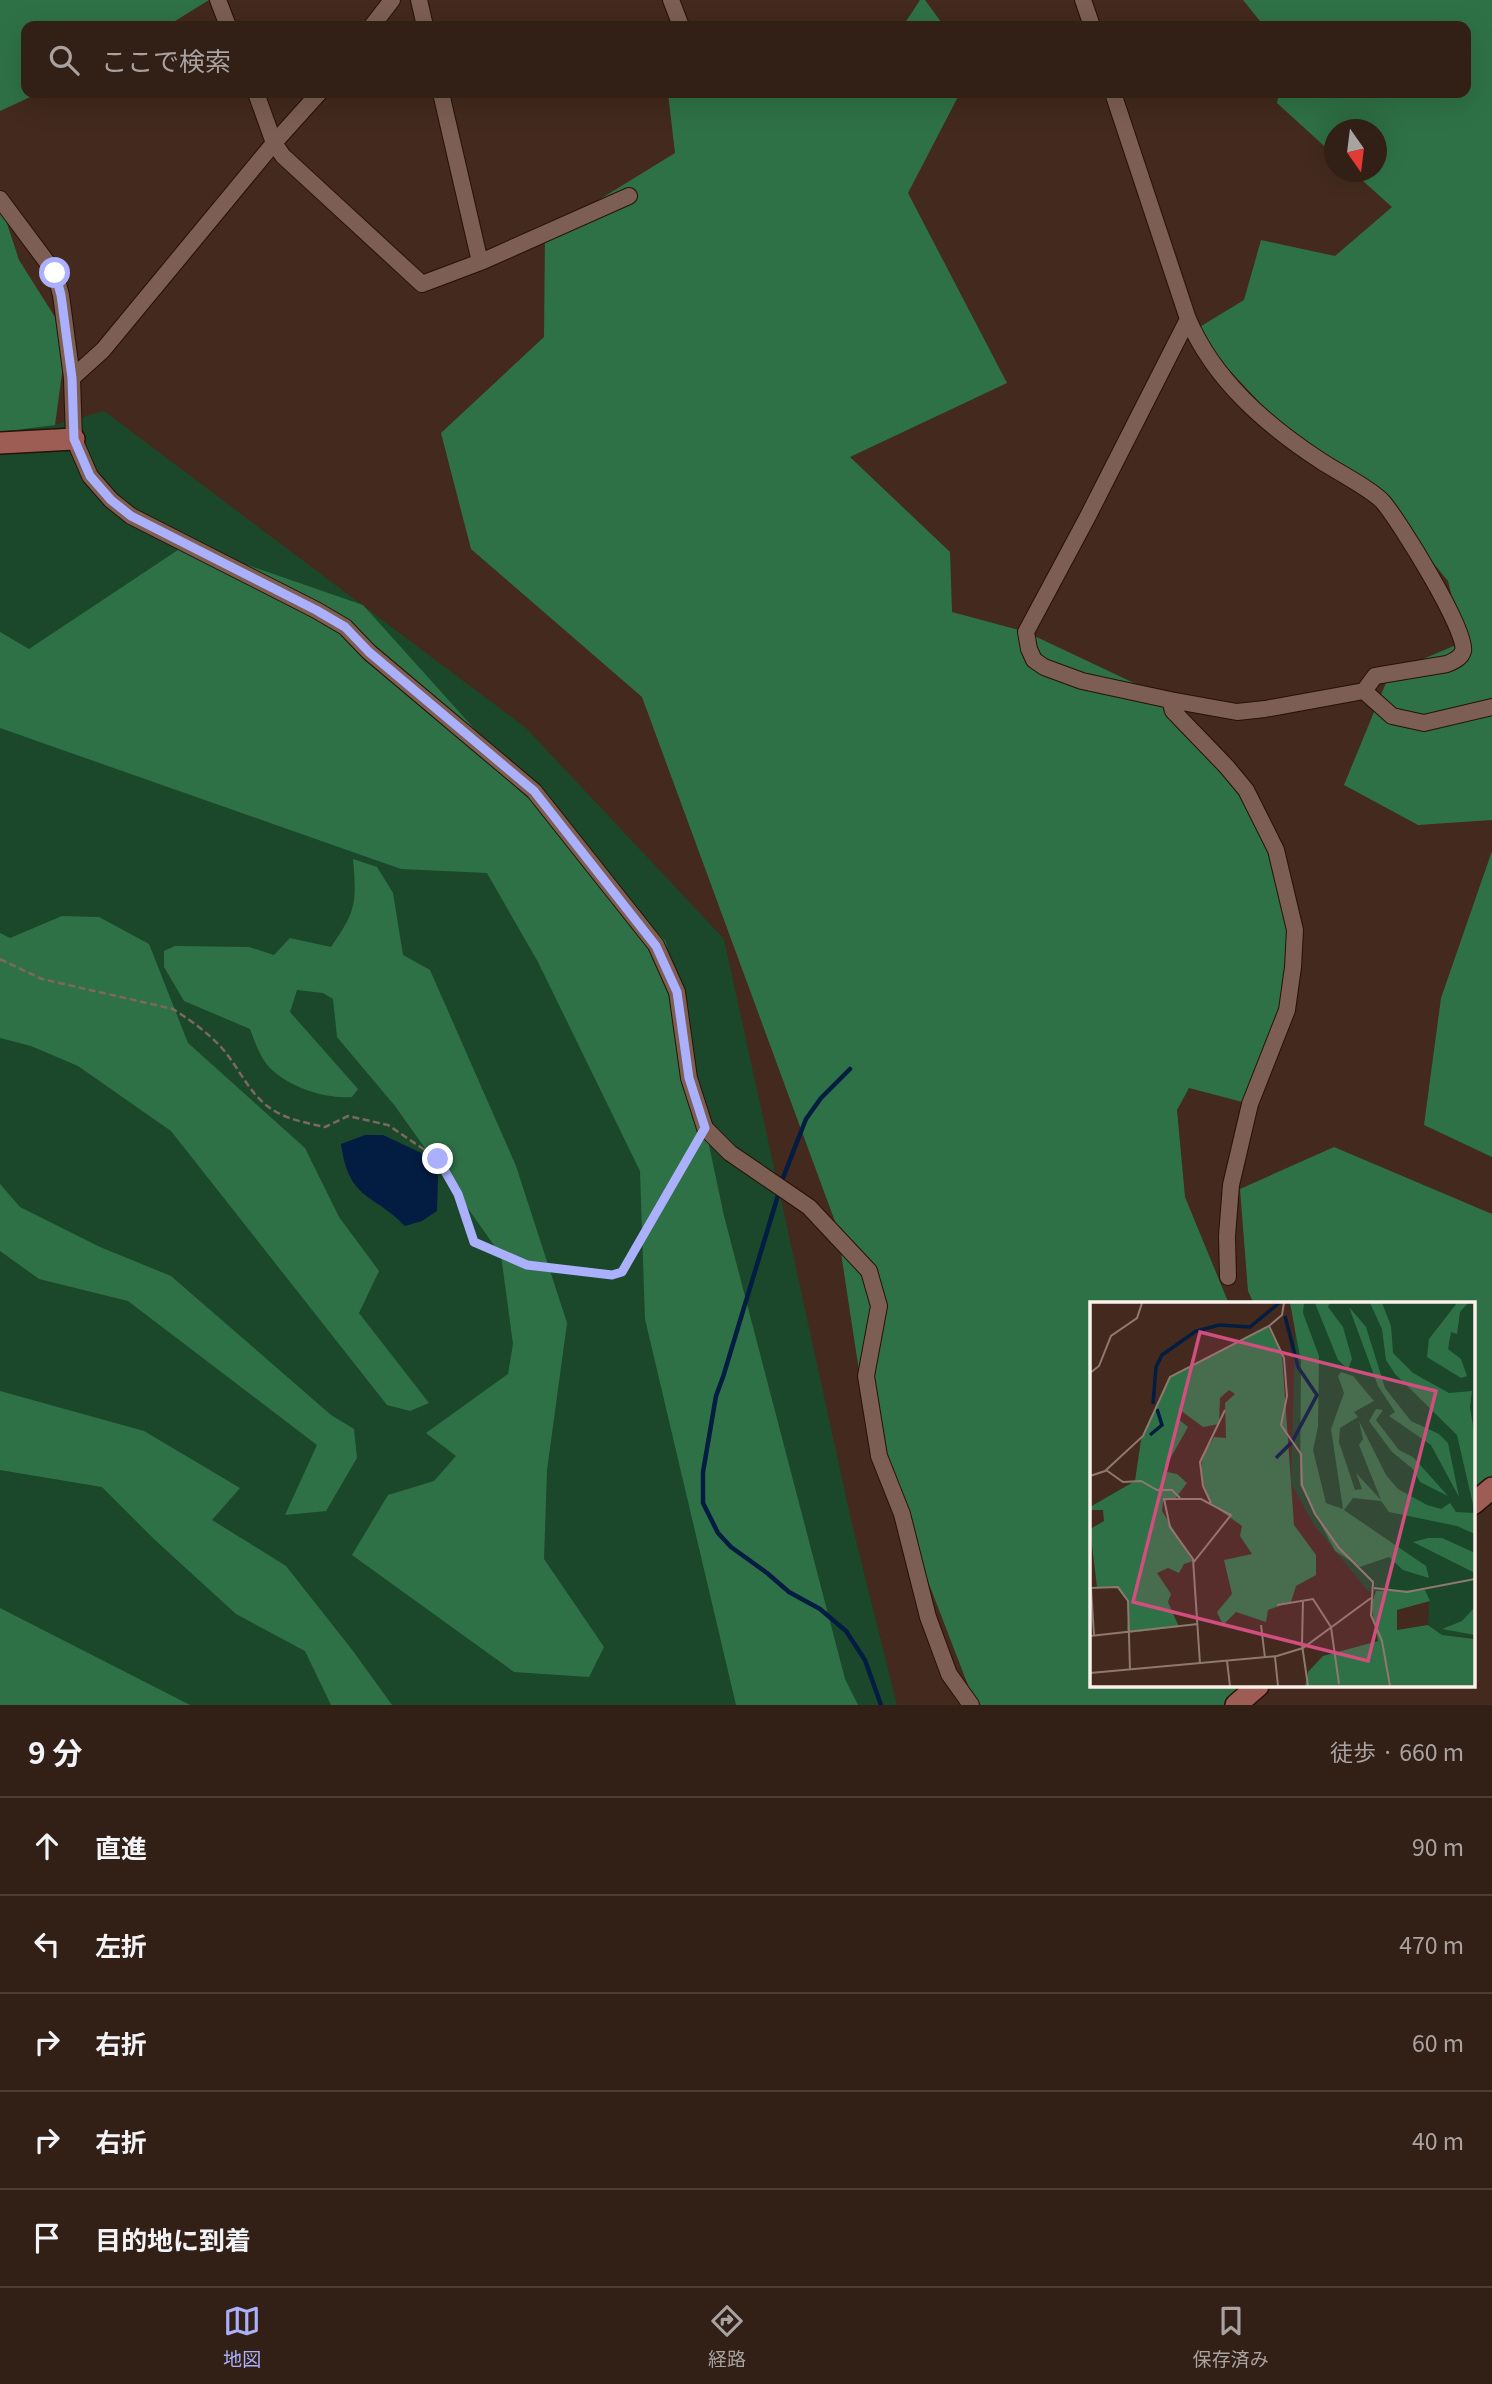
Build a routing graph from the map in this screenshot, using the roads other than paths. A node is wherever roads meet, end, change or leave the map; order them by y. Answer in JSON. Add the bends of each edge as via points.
{"nodes":[{"id":1,"x":218,"y":0,"type":"edge"},
{"id":2,"x":392,"y":0,"type":"edge"},
{"id":3,"x":419,"y":0,"type":"edge"},
{"id":4,"x":671,"y":0,"type":"edge"},
{"id":5,"x":1083,"y":0,"type":"edge"},
{"id":6,"x":227,"y":21,"type":"edge"},
{"id":7,"x":376,"y":21,"type":"edge"},
{"id":8,"x":424,"y":21,"type":"edge"},
{"id":9,"x":679,"y":21,"type":"edge"},
{"id":10,"x":1090,"y":21,"type":"edge"},
{"id":11,"x":258,"y":98,"type":"edge"},
{"id":12,"x":314,"y":98,"type":"edge"},
{"id":13,"x":442,"y":98,"type":"edge"},
{"id":14,"x":1115,"y":98,"type":"edge"},
{"id":15,"x":274,"y":143,"type":"junction"},
{"id":16,"x":629,"y":196,"type":"dead end"},
{"id":17,"x":0,"y":199,"type":"edge"},
{"id":18,"x":480,"y":262,"type":"junction"},
{"id":19,"x":1188,"y":319,"type":"junction"},
{"id":20,"x":72,"y":378,"type":"junction"},
{"id":21,"x":74,"y":439,"type":"junction"},
{"id":22,"x":0,"y":443,"type":"edge"},
{"id":23,"x":1364,"y":691,"type":"junction"},
{"id":24,"x":1170,"y":700,"type":"junction"},
{"id":25,"x":1492,"y":707,"type":"edge"},
{"id":26,"x":1228,"y":1277,"type":"dead end"},
{"id":27,"x":1492,"y":1488,"type":"edge"},
{"id":28,"x":1474,"y":1503,"type":"edge"},
{"id":29,"x":1256,"y":1688,"type":"edge"},
{"id":30,"x":971,"y":1705,"type":"edge"},
{"id":31,"x":1236,"y":1705,"type":"edge"}],
"edges":[{"from":1,"to":6,"type":"street"},
{"from":2,"to":7,"type":"street"},
{"from":3,"to":8,"type":"street"},
{"from":4,"to":9,"type":"street"},
{"from":5,"to":10,"type":"street"},
{"from":11,"to":15,"type":"street"},
{"from":12,"to":15,"type":"street"},
{"from":13,"to":18,"type":"street"},
{"from":14,"to":19,"type":"street"},
{"from":15,"to":18,"type":"street","via":[[307,180],[422,284]]},
{"from":15,"to":20,"type":"street","via":[[103,350]]},
{"from":16,"to":18,"type":"street"},
{"from":17,"to":20,"type":"street","via":[[55,273]]},
{"from":19,"to":23,"type":"street","via":[[1222,378],[1251,407],[1317,459],[1382,501],[1457,624],[1464,651],[1457,660],[1375,676]]},
{"from":19,"to":24,"type":"street","via":[[1026,632],[1028,649],[1044,667],[1082,681]]},
{"from":20,"to":21,"type":"street"},
{"from":21,"to":22,"type":"street"},
{"from":21,"to":30,"type":"street","via":[[90,476],[131,516],[345,627],[534,791],[656,946],[677,992],[689,1078],[705,1128],[730,1153],[809,1207],[869,1271],[879,1306],[866,1376],[879,1456],[902,1514],[928,1617],[950,1674]]},
{"from":23,"to":24,"type":"street","via":[[1237,712]]},
{"from":23,"to":25,"type":"street","via":[[1392,716],[1424,723]]},
{"from":24,"to":26,"type":"street","via":[[1173,711],[1246,790],[1276,850],[1295,930],[1287,1010],[1250,1104],[1231,1185]]},
{"from":27,"to":28,"type":"street"},
{"from":29,"to":31,"type":"street"}]}
